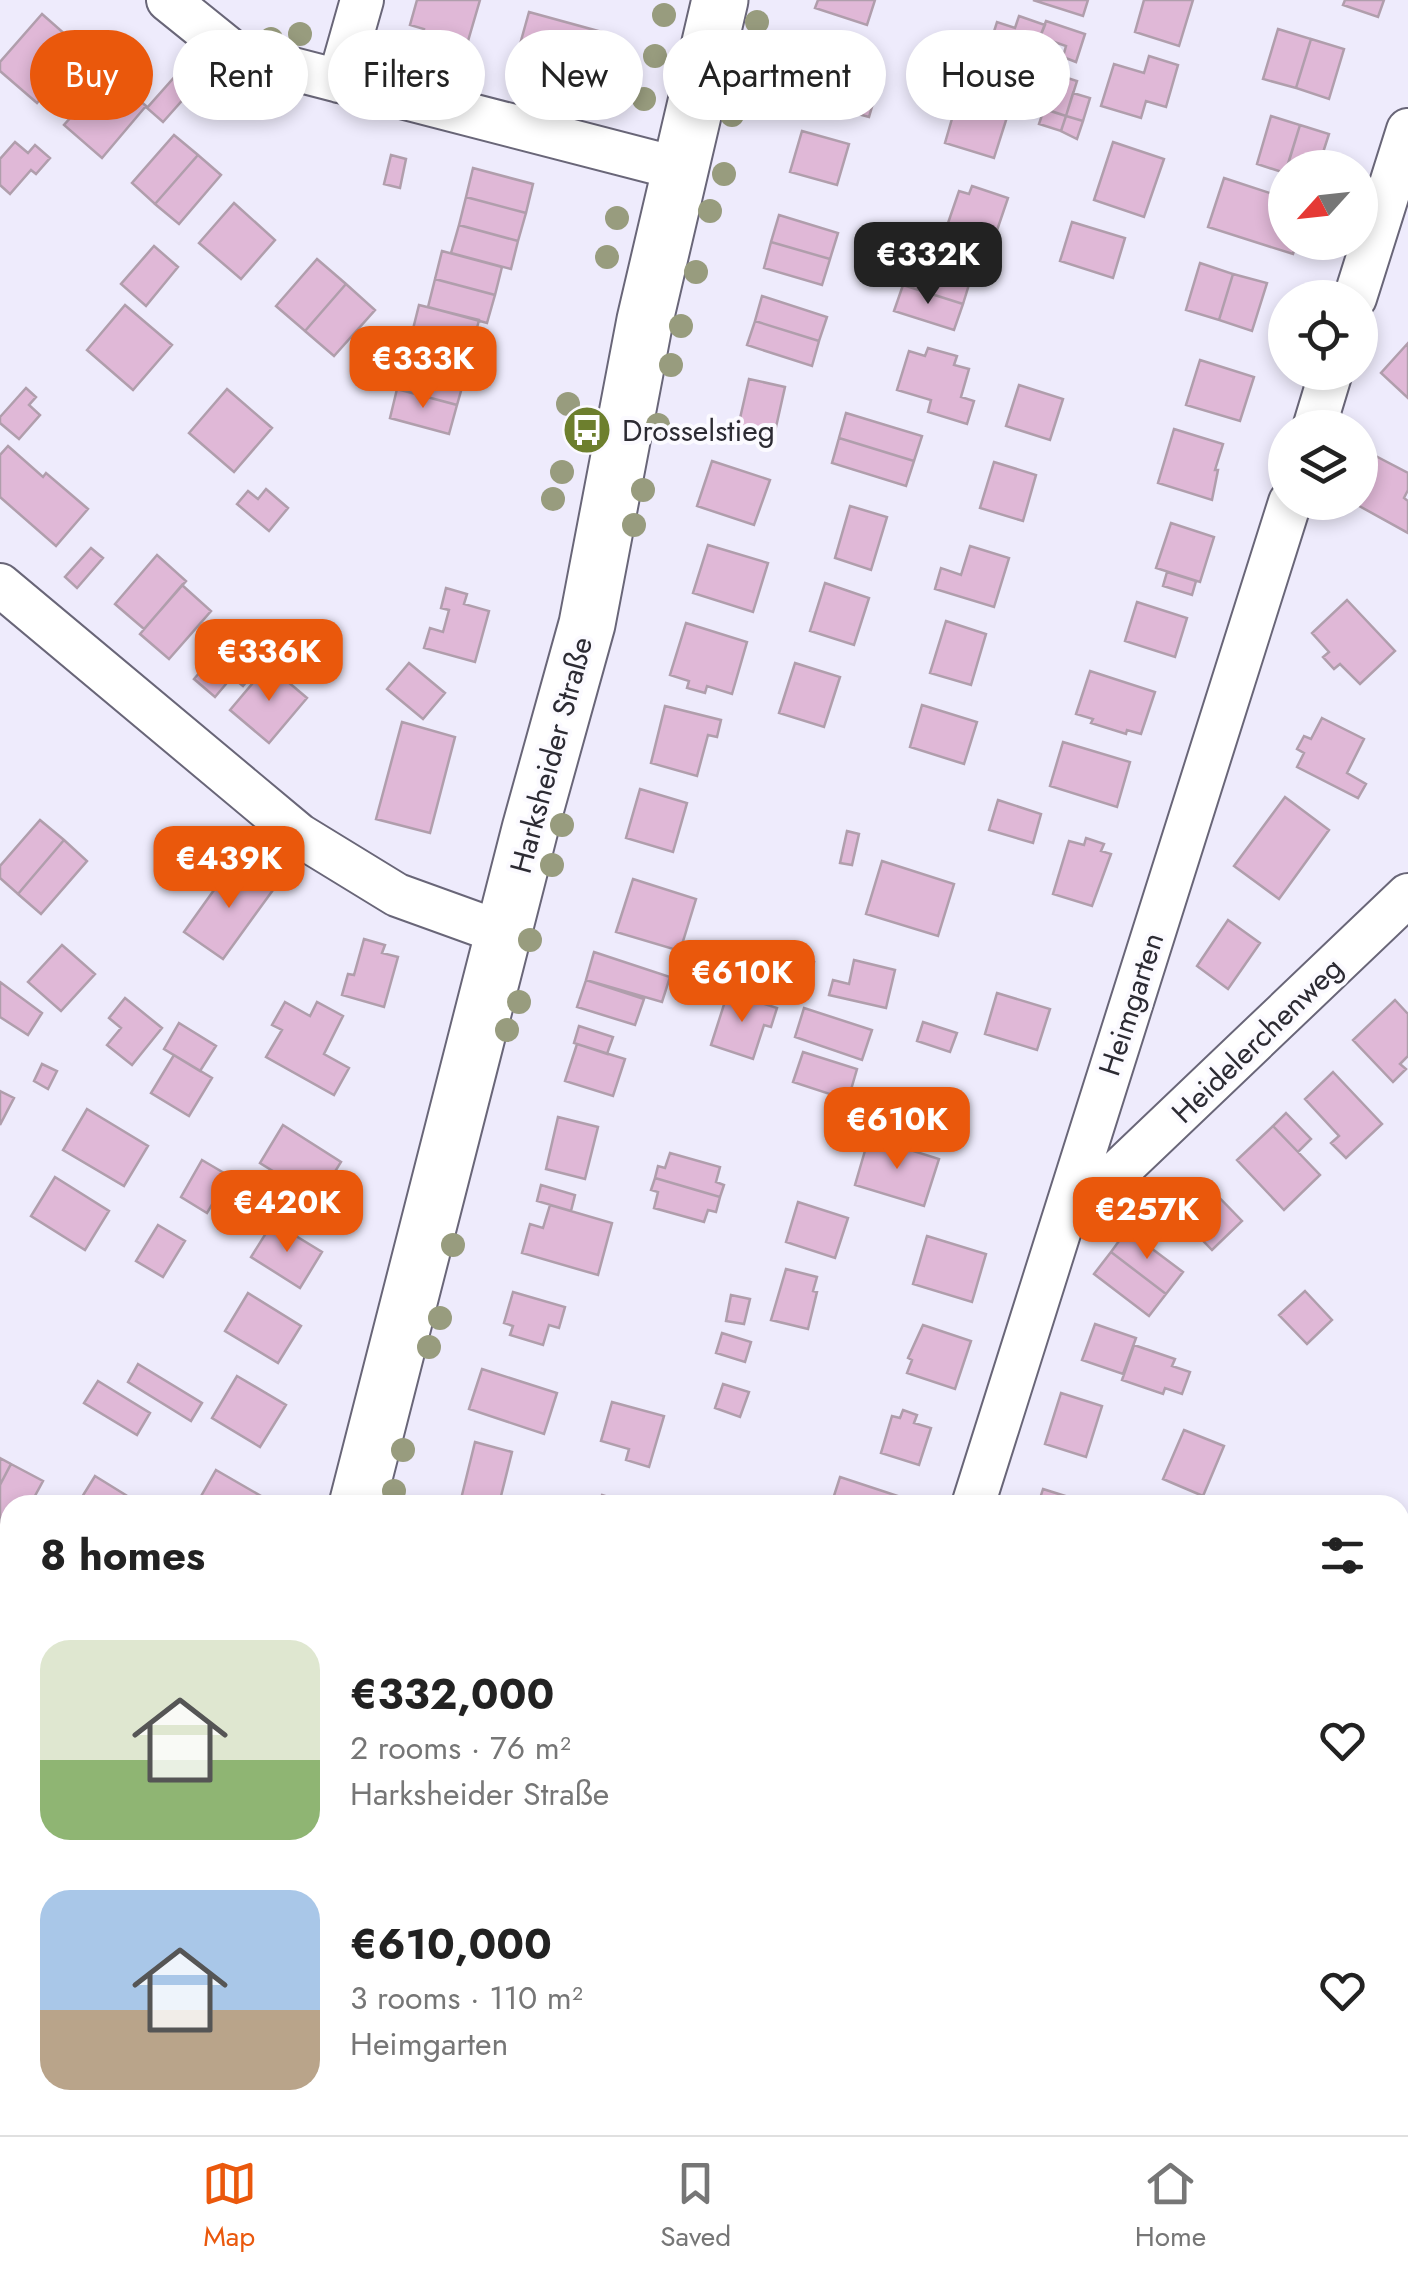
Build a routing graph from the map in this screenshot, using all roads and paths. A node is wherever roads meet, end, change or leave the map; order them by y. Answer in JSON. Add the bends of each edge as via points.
{"nodes":[{"id":1,"x":168,"y":0,"type":"edge"},
{"id":2,"x":362,"y":0,"type":"edge"},
{"id":3,"x":720,"y":0,"type":"edge"},
{"id":4,"x":353,"y":30,"type":"edge"},
{"id":5,"x":328,"y":78,"type":"edge"},
{"id":6,"x":485,"y":119,"type":"edge"},
{"id":7,"x":1407,"y":136,"type":"edge"},
{"id":8,"x":680,"y":169,"type":"junction"},
{"id":9,"x":1361,"y":280,"type":"edge"},
{"id":10,"x":1284,"y":520,"type":"edge"},
{"id":11,"x":0,"y":585,"type":"edge"},
{"id":12,"x":1408,"y":895,"type":"edge"},
{"id":13,"x":505,"y":934,"type":"junction"},
{"id":14,"x":1061,"y":1226,"type":"junction"},
{"id":15,"x":360,"y":1495,"type":"edge"},
{"id":16,"x":976,"y":1495,"type":"edge"}],
"edges":[{"from":1,"to":5,"type":"street","via":[[236,54]]},
{"from":2,"to":4,"type":"street"},
{"from":3,"to":8,"type":"main road","name":"Harksheider Straße"},
{"from":6,"to":8,"type":"street"},
{"from":7,"to":9,"type":"street"},
{"from":8,"to":13,"type":"main road","name":"Harksheider Straße","via":[[586,624]]},
{"from":10,"to":14,"type":"street","name":"Heimgarten"},
{"from":11,"to":13,"type":"street","via":[[299,834],[397,895]]},
{"from":12,"to":14,"type":"street","name":"Heidelerchenweg"},
{"from":13,"to":15,"type":"main road","name":"Harksheider Straße"},
{"from":14,"to":16,"type":"street","name":"Heimgarten"}]}
